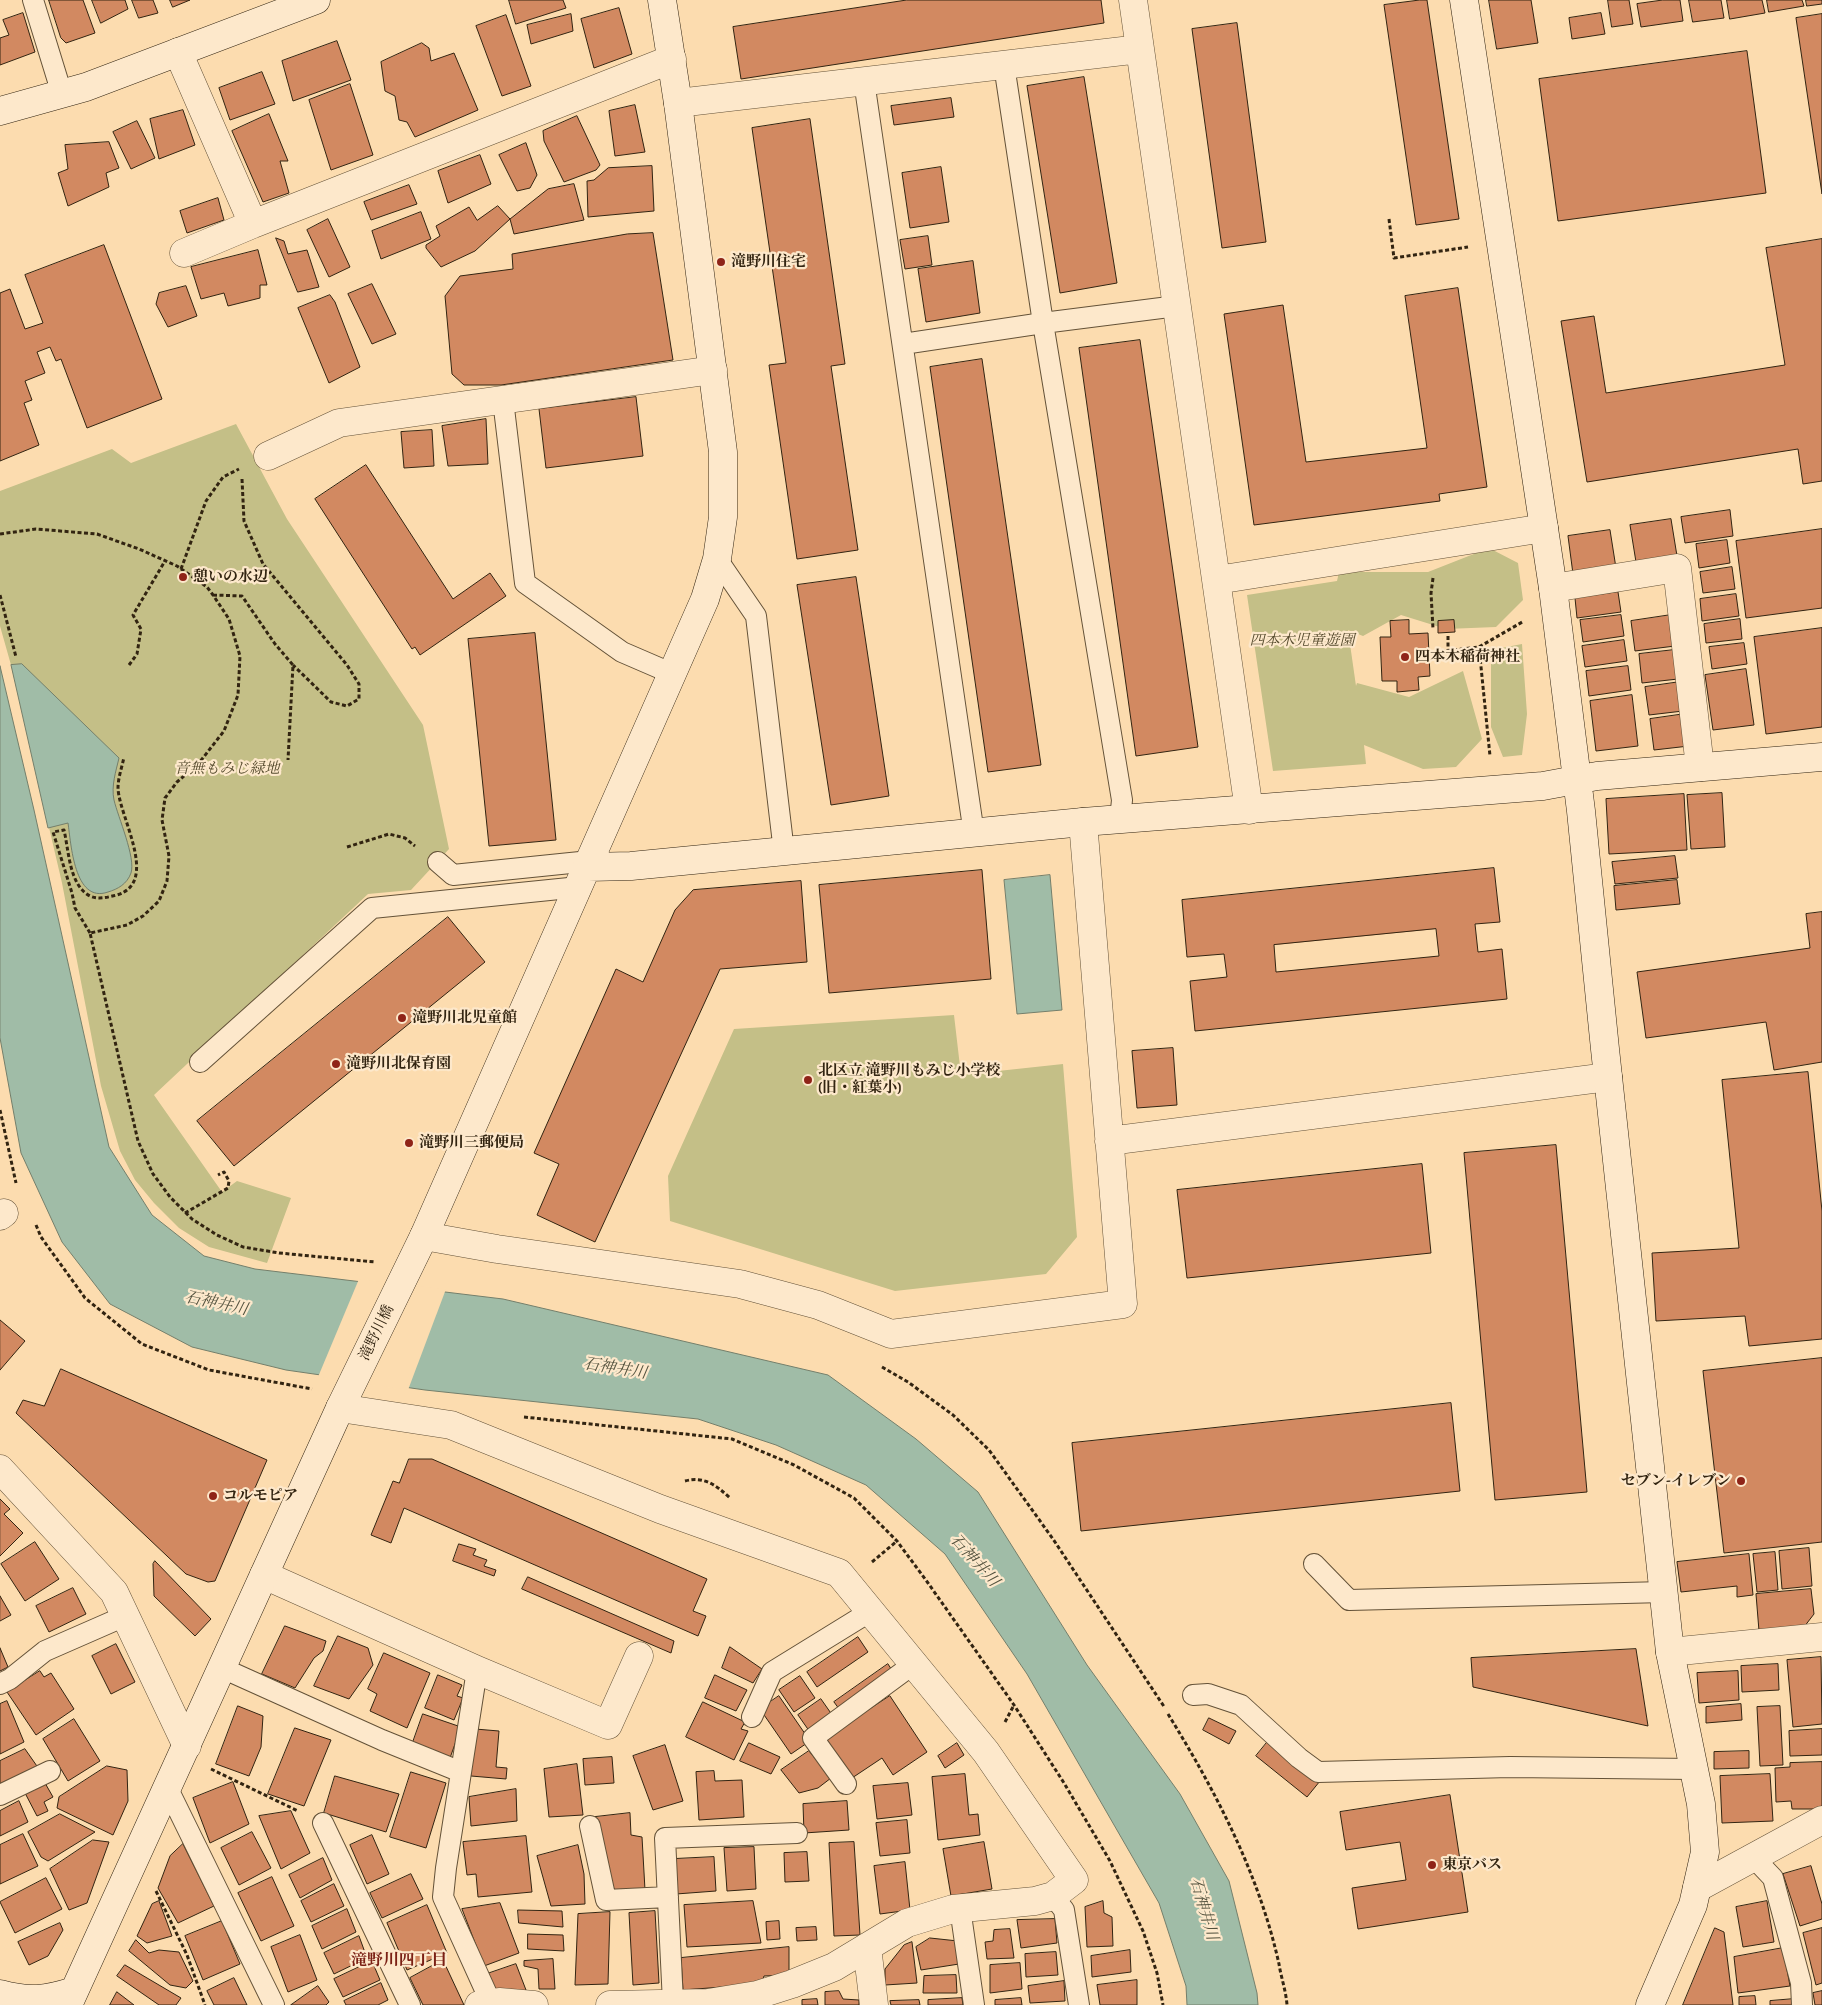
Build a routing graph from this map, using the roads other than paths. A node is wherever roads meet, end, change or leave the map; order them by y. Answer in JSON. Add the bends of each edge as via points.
{"nodes":[{"id":1,"x":33,"y":0,"type":"edge"},
{"id":2,"x":316,"y":0,"type":"edge"},
{"id":3,"x":662,"y":0,"type":"edge"},
{"id":4,"x":1133,"y":0,"type":"edge"},
{"id":5,"x":1464,"y":0,"type":"edge"},
{"id":6,"x":1140,"y":49,"type":"junction"},
{"id":7,"x":178,"y":52,"type":"junction"},
{"id":8,"x":672,"y":59,"type":"junction"},
{"id":9,"x":1004,"y":65,"type":"junction"},
{"id":10,"x":864,"y":81,"type":"junction"},
{"id":11,"x":62,"y":94,"type":"junction"},
{"id":12,"x":678,"y":103,"type":"junction"},
{"id":13,"x":0,"y":111,"type":"edge"},
{"id":14,"x":253,"y":224,"type":"junction"},
{"id":15,"x":184,"y":253,"type":"dead end"},
{"id":16,"x":1177,"y":306,"type":"junction"},
{"id":17,"x":1043,"y":323,"type":"junction"},
{"id":18,"x":903,"y":344,"type":"junction"},
{"id":19,"x":713,"y":370,"type":"junction"},
{"id":20,"x":503,"y":400,"type":"junction"},
{"id":21,"x":268,"y":456,"type":"dead end"},
{"id":22,"x":1544,"y":528,"type":"junction"},
{"id":23,"x":716,"y":559,"type":"junction"},
{"id":24,"x":1216,"y":580,"type":"junction"},
{"id":25,"x":1553,"y":588,"type":"junction"},
{"id":26,"x":673,"y":674,"type":"junction"},
{"id":27,"x":1822,"y":757,"type":"edge"},
{"id":28,"x":1700,"y":767,"type":"junction"},
{"id":29,"x":1578,"y":780,"type":"junction"},
{"id":30,"x":1250,"y":810,"type":"junction"},
{"id":31,"x":1120,"y":820,"type":"junction"},
{"id":32,"x":1083,"y":822,"type":"junction"},
{"id":33,"x":974,"y":834,"type":"junction"},
{"id":34,"x":784,"y":852,"type":"junction"},
{"id":35,"x":438,"y":862,"type":"road end"},
{"id":36,"x":586,"y":872,"type":"junction"},
{"id":37,"x":200,"y":1062,"type":"dead end"},
{"id":38,"x":1608,"y":1077,"type":"junction"},
{"id":39,"x":1109,"y":1141,"type":"junction"},
{"id":40,"x":424,"y":1236,"type":"junction"},
{"id":41,"x":346,"y":1396,"type":"junction"},
{"id":42,"x":0,"y":1469,"type":"edge"},
{"id":43,"x":1314,"y":1564,"type":"dead end"},
{"id":44,"x":264,"y":1575,"type":"junction"},
{"id":45,"x":1664,"y":1592,"type":"junction"},
{"id":46,"x":871,"y":1611,"type":"junction"},
{"id":47,"x":125,"y":1616,"type":"junction"},
{"id":48,"x":1822,"y":1637,"type":"edge"},
{"id":49,"x":1670,"y":1652,"type":"junction"},
{"id":50,"x":639,"y":1656,"type":"dead end"},
{"id":51,"x":915,"y":1663,"type":"junction"},
{"id":52,"x":222,"y":1668,"type":"junction"},
{"id":53,"x":477,"y":1670,"type":"junction"},
{"id":54,"x":0,"y":1684,"type":"edge"},
{"id":55,"x":1193,"y":1695,"type":"dead end"},
{"id":56,"x":752,"y":1716,"type":"dead end"},
{"id":57,"x":185,"y":1750,"type":"junction"},
{"id":58,"x":1694,"y":1770,"type":"junction"},
{"id":59,"x":50,"y":1771,"type":"dead end"},
{"id":60,"x":461,"y":1772,"type":"junction"},
{"id":61,"x":846,"y":1784,"type":"dead end"},
{"id":62,"x":168,"y":1789,"type":"junction"},
{"id":63,"x":0,"y":1795,"type":"edge"},
{"id":64,"x":1822,"y":1820,"type":"edge"},
{"id":65,"x":323,"y":1823,"type":"road end"},
{"id":66,"x":590,"y":1826,"type":"dead end"},
{"id":67,"x":797,"y":1833,"type":"dead end"},
{"id":68,"x":1754,"y":1857,"type":"junction"},
{"id":69,"x":1697,"y":1888,"type":"junction"},
{"id":70,"x":1053,"y":1896,"type":"junction"},
{"id":71,"x":668,"y":1897,"type":"junction"},
{"id":72,"x":960,"y":1908,"type":"junction"},
{"id":73,"x":867,"y":1947,"type":"junction"},
{"id":74,"x":0,"y":1994,"type":"edge"},
{"id":75,"x":71,"y":1998,"type":"edge"},
{"id":76,"x":485,"y":2004,"type":"edge"},
{"id":77,"x":673,"y":2004,"type":"edge"},
{"id":78,"x":274,"y":2005,"type":"edge"},
{"id":79,"x":410,"y":2005,"type":"edge"},
{"id":80,"x":534,"y":2005,"type":"edge"},
{"id":81,"x":610,"y":2005,"type":"edge"},
{"id":82,"x":874,"y":2005,"type":"edge"},
{"id":83,"x":974,"y":2005,"type":"edge"},
{"id":84,"x":1079,"y":2005,"type":"edge"},
{"id":85,"x":1650,"y":2005,"type":"edge"},
{"id":86,"x":1802,"y":2005,"type":"edge"}],
"edges":[{"from":1,"to":11,"type":"lane"},
{"from":2,"to":7,"type":"street"},
{"from":3,"to":8,"type":"street","name":"滝野川橋"},
{"from":4,"to":6,"type":"street"},
{"from":5,"to":22,"type":"street"},
{"from":6,"to":9,"type":"street"},
{"from":6,"to":16,"type":"street"},
{"from":7,"to":11,"type":"street"},
{"from":7,"to":14,"type":"street"},
{"from":8,"to":12,"type":"street","name":"滝野川橋"},
{"from":8,"to":14,"type":"street"},
{"from":9,"to":10,"type":"street"},
{"from":9,"to":17,"type":"lane"},
{"from":10,"to":12,"type":"street"},
{"from":10,"to":18,"type":"lane"},
{"from":11,"to":13,"type":"street"},
{"from":12,"to":19,"type":"street","name":"滝野川橋"},
{"from":14,"to":15,"type":"street"},
{"from":16,"to":17,"type":"lane"},
{"from":16,"to":24,"type":"street"},
{"from":17,"to":18,"type":"lane"},
{"from":17,"to":31,"type":"lane","via":[[1122,800]]},
{"from":18,"to":33,"type":"lane"},
{"from":19,"to":20,"type":"street"},
{"from":19,"to":23,"type":"street","name":"滝野川橋","via":[[724,482],[723,517]]},
{"from":20,"to":21,"type":"street","via":[[339,423]]},
{"from":20,"to":26,"type":"lane","via":[[525,584],[622,652]]},
{"from":22,"to":24,"type":"street"},
{"from":22,"to":25,"type":"street"},
{"from":23,"to":26,"type":"street","name":"滝野川橋","via":[[705,599]]},
{"from":23,"to":34,"type":"lane","via":[[756,616]]},
{"from":24,"to":30,"type":"street"},
{"from":25,"to":28,"type":"street","via":[[1677,568]]},
{"from":25,"to":29,"type":"street"},
{"from":26,"to":36,"type":"street","name":"滝野川橋"},
{"from":27,"to":28,"type":"street"},
{"from":28,"to":29,"type":"street"},
{"from":29,"to":30,"type":"street","via":[[1543,786]]},
{"from":29,"to":38,"type":"street"},
{"from":30,"to":31,"type":"street"},
{"from":31,"to":32,"type":"street"},
{"from":32,"to":33,"type":"street"},
{"from":32,"to":39,"type":"street"},
{"from":33,"to":34,"type":"street"},
{"from":34,"to":36,"type":"street"},
{"from":35,"to":36,"type":"lane","via":[[453,875]]},
{"from":36,"to":37,"type":"lane","via":[[372,908]]},
{"from":36,"to":40,"type":"street","name":"滝野川橋"},
{"from":38,"to":39,"type":"street"},
{"from":38,"to":45,"type":"street"},
{"from":39,"to":40,"type":"street","via":[[1123,1304],[891,1334],[818,1305],[740,1284]]},
{"from":40,"to":41,"type":"street","name":"滝野川橋"},
{"from":41,"to":44,"type":"street","name":"滝野川橋"},
{"from":41,"to":46,"type":"street","via":[[451,1425],[660,1509],[839,1572]]},
{"from":42,"to":47,"type":"street","via":[[114,1592]]},
{"from":43,"to":45,"type":"lane","via":[[1349,1600]]},
{"from":44,"to":52,"type":"street","name":"滝野川橋"},
{"from":44,"to":53,"type":"street"},
{"from":45,"to":49,"type":"street"},
{"from":46,"to":51,"type":"street"},
{"from":46,"to":56,"type":"lane","via":[[772,1672]]},
{"from":47,"to":54,"type":"lane","via":[[45,1651]]},
{"from":47,"to":57,"type":"street"},
{"from":48,"to":49,"type":"street"},
{"from":49,"to":58,"type":"street"},
{"from":50,"to":53,"type":"street","via":[[608,1725]]},
{"from":51,"to":61,"type":"lane","via":[[813,1738]]},
{"from":51,"to":70,"type":"street","via":[[986,1752],[1074,1880]]},
{"from":52,"to":57,"type":"street","name":"滝野川橋"},
{"from":52,"to":60,"type":"lane"},
{"from":53,"to":60,"type":"lane"},
{"from":55,"to":58,"type":"lane","via":[[1208,1694],[1241,1705],[1298,1758],[1318,1772],[1510,1766]]},
{"from":57,"to":62,"type":"street","name":"滝野川橋"},
{"from":58,"to":69,"type":"street","via":[[1705,1852]]},
{"from":59,"to":63,"type":"lane"},
{"from":60,"to":76,"type":"lane","via":[[443,1897]]},
{"from":62,"to":75,"type":"street","name":"滝野川橋"},
{"from":62,"to":78,"type":"lane"},
{"from":64,"to":68,"type":"street"},
{"from":65,"to":79,"type":"lane"},
{"from":66,"to":71,"type":"lane","via":[[606,1900]]},
{"from":67,"to":71,"type":"lane","via":[[665,1838]]},
{"from":68,"to":69,"type":"street"},
{"from":68,"to":86,"type":"lane","via":[[1773,1878],[1801,1983]]},
{"from":69,"to":85,"type":"street","via":[[1693,1905]]},
{"from":70,"to":72,"type":"street","via":[[1035,1901]]},
{"from":70,"to":84,"type":"lane","via":[[1064,1910]]},
{"from":71,"to":77,"type":"lane"},
{"from":72,"to":73,"type":"street","via":[[907,1923]]},
{"from":72,"to":83,"type":"lane"},
{"from":73,"to":77,"type":"street","via":[[834,1967],[757,1995],[708,2003]]},
{"from":73,"to":82,"type":"street"},
{"from":74,"to":75,"type":"street","via":[[24,1999]]},
{"from":76,"to":80,"type":"street"},
{"from":77,"to":81,"type":"street"}]}
